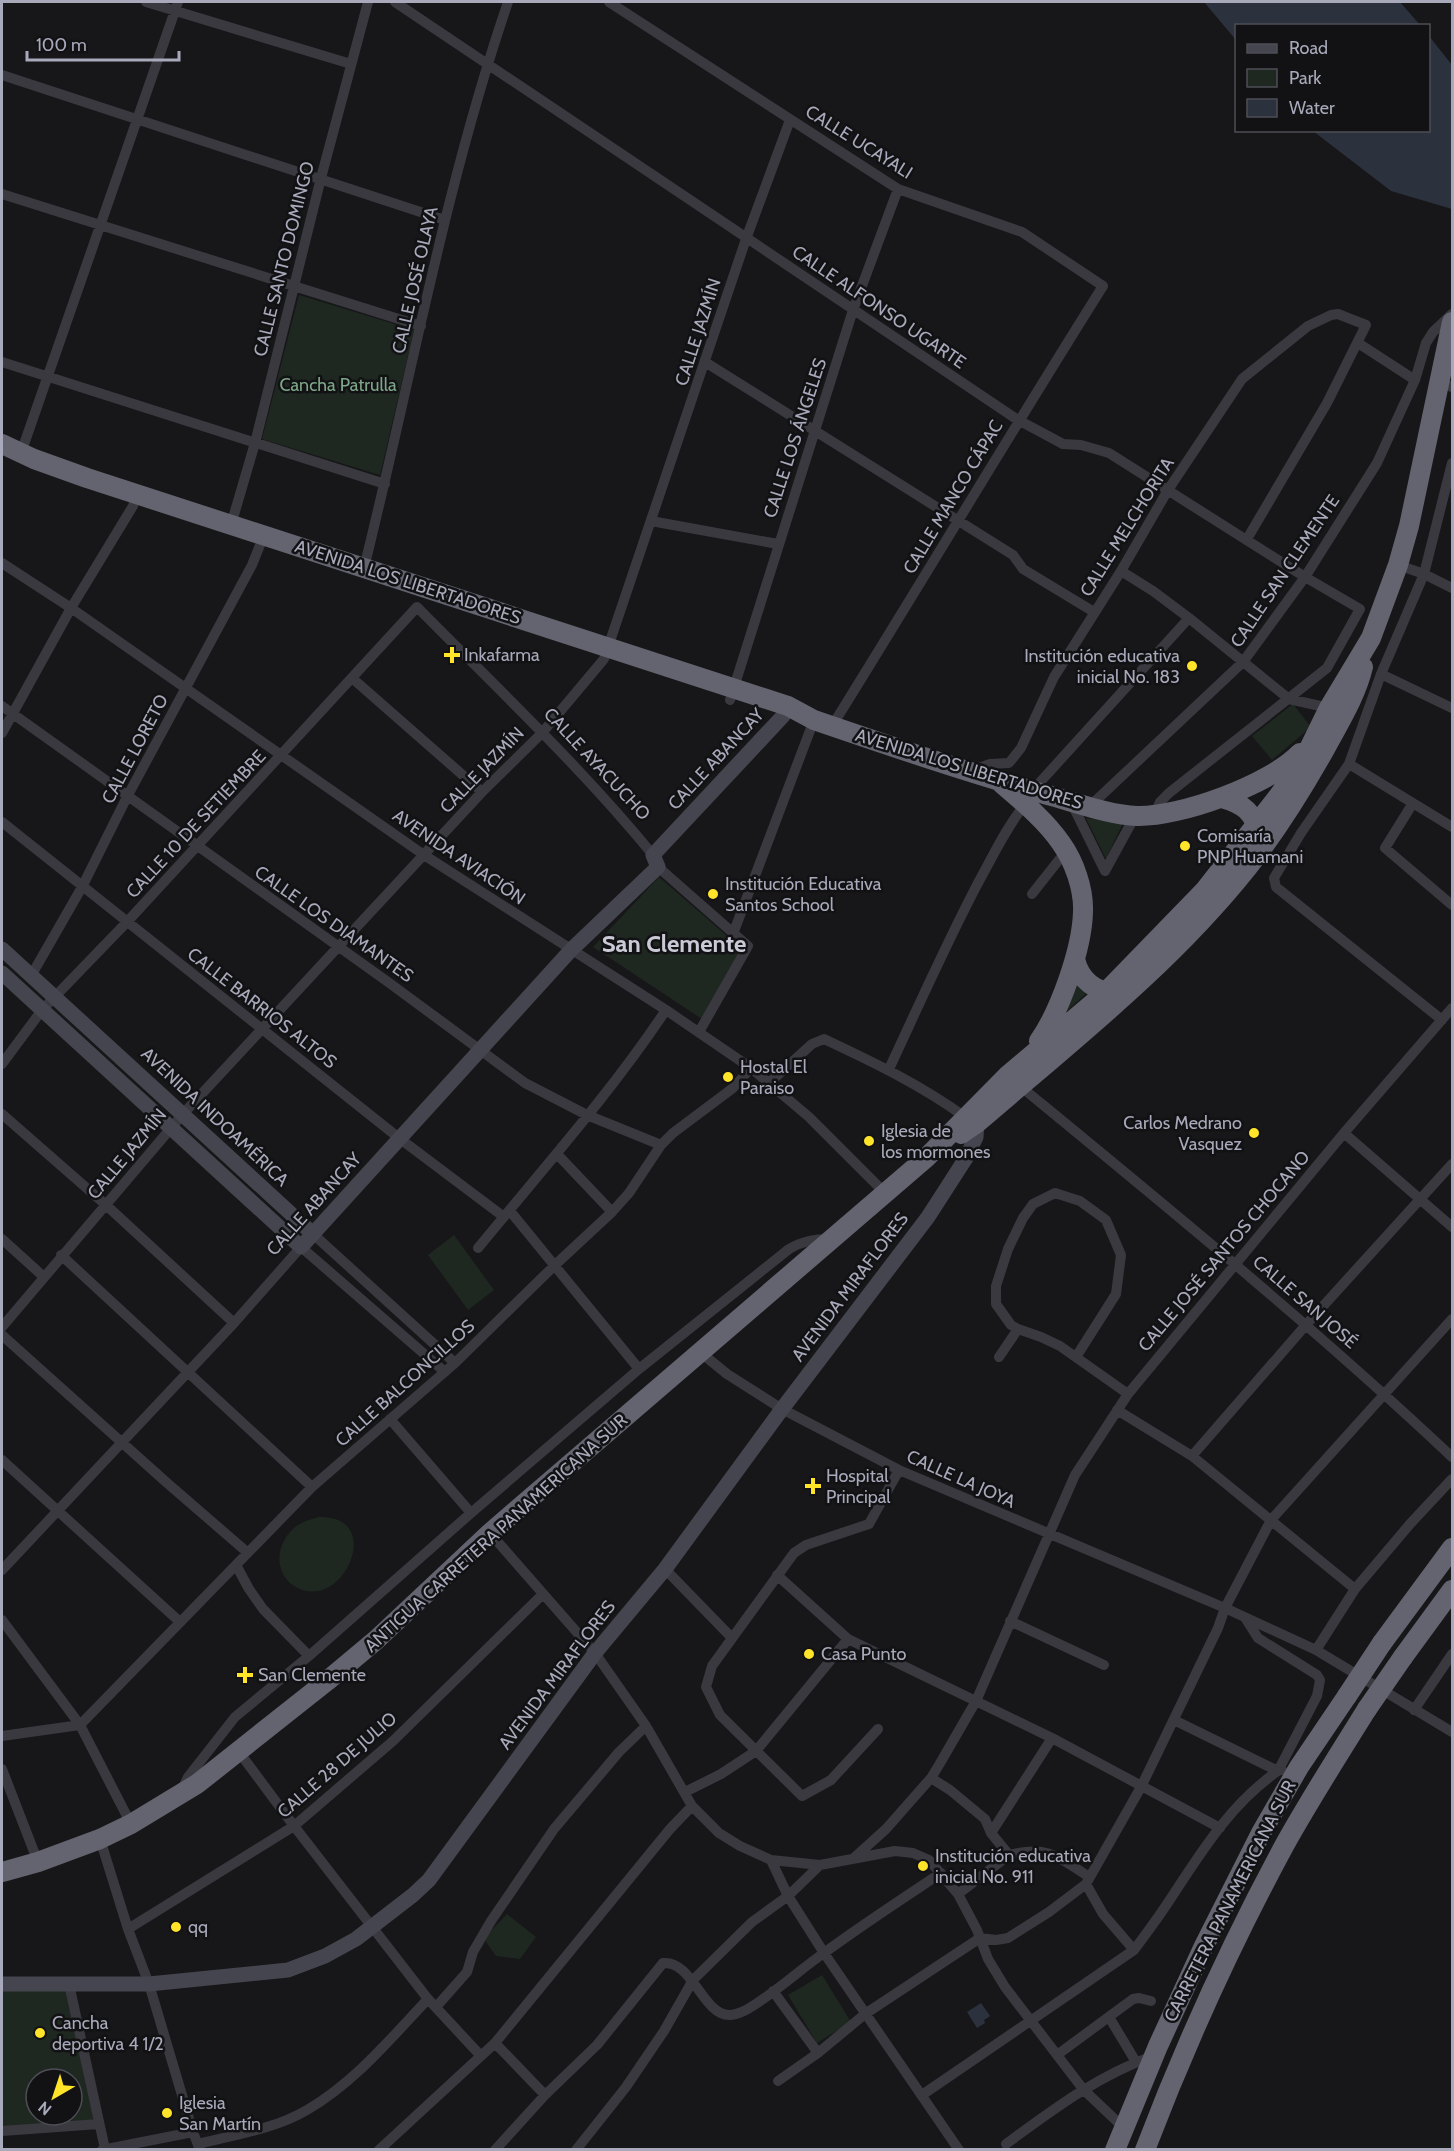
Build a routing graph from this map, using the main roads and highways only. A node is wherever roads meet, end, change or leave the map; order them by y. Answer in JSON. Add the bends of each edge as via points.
{"nodes":[{"id":1,"x":1452,"y":322,"type":"edge"},
{"id":2,"x":1447,"y":385,"type":"edge"},
{"id":3,"x":2,"y":444,"type":"edge"},
{"id":4,"x":2,"y":458,"type":"edge"},
{"id":5,"x":135,"y":500,"type":"junction"},
{"id":6,"x":262,"y":541,"type":"junction"},
{"id":7,"x":419,"y":598,"type":"junction"},
{"id":8,"x":1371,"y":638,"type":"junction"},
{"id":9,"x":732,"y":694,"type":"junction"},
{"id":10,"x":823,"y":723,"type":"junction"},
{"id":11,"x":1316,"y":732,"type":"junction"},
{"id":12,"x":1034,"y":796,"type":"junction"},
{"id":13,"x":1222,"y":798,"type":"junction"},
{"id":14,"x":1257,"y":824,"type":"junction"},
{"id":15,"x":1263,"y":846,"type":"junction"},
{"id":16,"x":1075,"y":959,"type":"junction"},
{"id":17,"x":1105,"y":993,"type":"junction"},
{"id":18,"x":1126,"y":995,"type":"junction"},
{"id":19,"x":1027,"y":1059,"type":"junction"},
{"id":20,"x":971,"y":1120,"type":"junction"},
{"id":21,"x":1452,"y":1548,"type":"edge"},
{"id":22,"x":1452,"y":1590,"type":"edge"},
{"id":23,"x":2,"y":1872,"type":"edge"},
{"id":24,"x":1115,"y":2150,"type":"edge"},
{"id":25,"x":1145,"y":2150,"type":"edge"}],
"edges":[{"from":1,"to":2,"type":"highway","name":"ANTIGUA CARRETERA PANAMERICANA SUR"},
{"from":2,"to":8,"type":"highway","name":"ANTIGUA CARRETERA PANAMERICANA SUR","via":[[1398,565]]},
{"from":3,"to":5,"type":"highway","name":"AVENIDA LOS LIBERTADORES"},
{"from":4,"to":5,"type":"highway","name":"AVENIDA LOS LIBERTADORES","via":[[84,490]]},
{"from":5,"to":6,"type":"highway","name":"AVENIDA LOS LIBERTADORES"},
{"from":5,"to":6,"type":"highway","name":"AVENIDA LOS LIBERTADORES","via":[[231,525]]},
{"from":6,"to":7,"type":"highway","name":"AVENIDA LOS LIBERTADORES"},
{"from":6,"to":7,"type":"highway","name":"AVENIDA LOS LIBERTADORES","via":[[364,568]]},
{"from":7,"to":9,"type":"highway","name":"AVENIDA LOS LIBERTADORES"},
{"from":8,"to":11,"type":"highway","name":"ANTIGUA CARRETERA PANAMERICANA SUR"},
{"from":8,"to":15,"type":"highway","name":"ANTIGUA CARRETERA PANAMERICANA SUR","via":[[1360,679],[1343,715],[1308,781]]},
{"from":9,"to":10,"type":"highway","name":"AVENIDA LOS LIBERTADORES","via":[[783,716]]},
{"from":9,"to":10,"type":"highway","name":"AVENIDA LOS LIBERTADORES","via":[[788,706]]},
{"from":10,"to":12,"type":"highway","name":"AVENIDA LOS LIBERTADORES"},
{"from":11,"to":13,"type":"highway","name":"AVENIDA LOS LIBERTADORES","via":[[1302,752],[1280,770]]},
{"from":11,"to":14,"type":"highway","name":"ANTIGUA CARRETERA PANAMERICANA SUR","via":[[1306,755]]},
{"from":12,"to":13,"type":"highway","name":"AVENIDA LOS LIBERTADORES","via":[[1144,816]]},
{"from":12,"to":16,"type":"highway","via":[[1078,877],[1083,911]]},
{"from":13,"to":14,"type":"highway","via":[[1242,806]]},
{"from":14,"to":15,"type":"highway"},
{"from":14,"to":17,"type":"highway","name":"ANTIGUA CARRETERA PANAMERICANA SUR","via":[[1205,890]]},
{"from":15,"to":18,"type":"highway","name":"ANTIGUA CARRETERA PANAMERICANA SUR","via":[[1218,901]]},
{"from":16,"to":17,"type":"highway","via":[[1084,978]]},
{"from":16,"to":19,"type":"highway","via":[[1050,1025]]},
{"from":17,"to":18,"type":"highway"},
{"from":17,"to":19,"type":"highway","name":"ANTIGUA CARRETERA PANAMERICANA SUR"},
{"from":18,"to":20,"type":"highway","name":"ANTIGUA CARRETERA PANAMERICANA SUR","via":[[1020,1086]]},
{"from":19,"to":20,"type":"highway","name":"ANTIGUA CARRETERA PANAMERICANA SUR"},
{"from":20,"to":23,"type":"highway","name":"ANTIGUA CARRETERA PANAMERICANA SUR","via":[[490,1533],[376,1640],[198,1784],[100,1839]]},
{"from":21,"to":24,"type":"highway","name":"CARRETERA PANAMERICANA SUR","bridge":true,"via":[[1382,1643],[1300,1766],[1261,1833],[1145,2059]]},
{"from":22,"to":25,"type":"highway","name":"CARRETERA PANAMERICANA SUR","bridge":true,"via":[[1367,1709],[1285,1845],[1228,1955]]}]}
